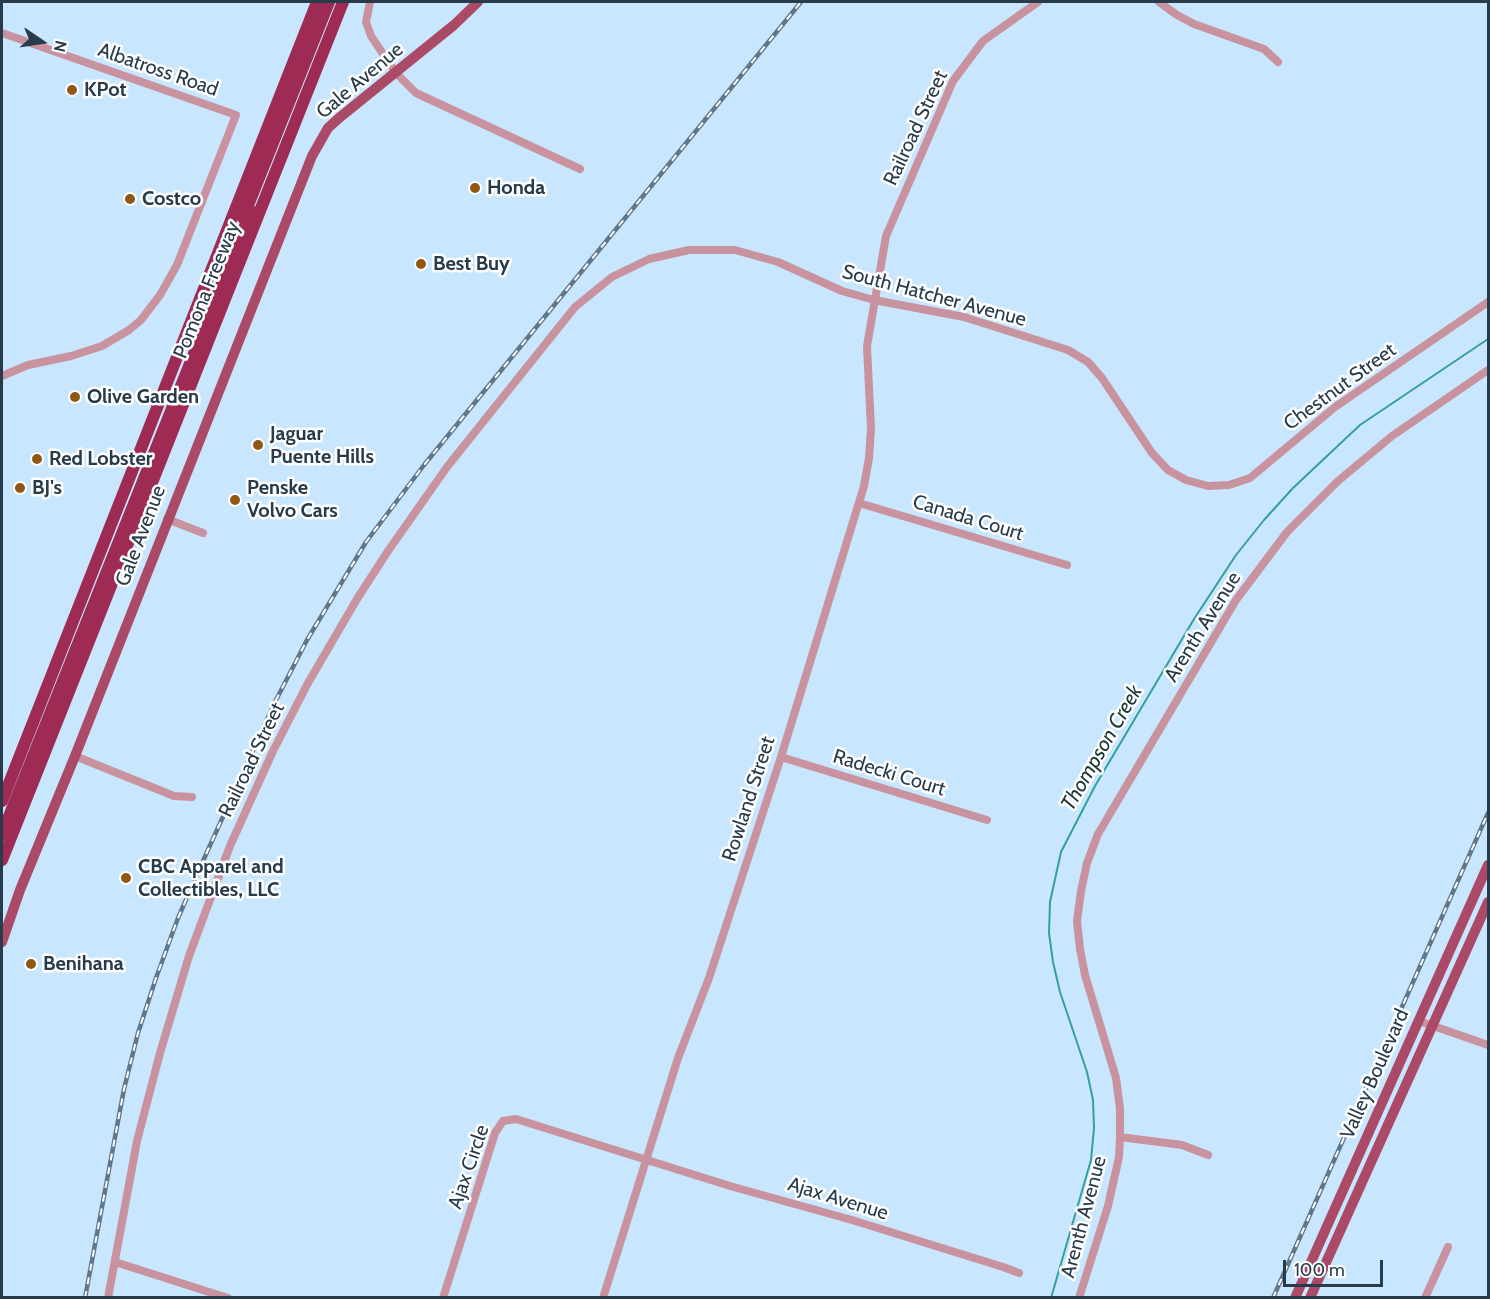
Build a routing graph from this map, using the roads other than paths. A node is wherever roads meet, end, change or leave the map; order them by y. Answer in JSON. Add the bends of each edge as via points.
{"nodes":[{"id":1,"x":317,"y":2,"type":"edge"},
{"id":2,"x":329,"y":2,"type":"edge"},
{"id":3,"x":334,"y":2,"type":"edge"},
{"id":4,"x":343,"y":2,"type":"edge"},
{"id":5,"x":370,"y":2,"type":"edge"},
{"id":6,"x":478,"y":2,"type":"edge"},
{"id":7,"x":1038,"y":2,"type":"edge"},
{"id":8,"x":1159,"y":2,"type":"edge"},
{"id":9,"x":2,"y":33,"type":"edge"},
{"id":10,"x":1278,"y":62,"type":"dead end"},
{"id":11,"x":396,"y":74,"type":"junction"},
{"id":12,"x":580,"y":169,"type":"dead end"},
{"id":13,"x":874,"y":300,"type":"junction"},
{"id":14,"x":1488,"y":302,"type":"edge"},
{"id":15,"x":575,"y":307,"type":"joint"},
{"id":16,"x":1488,"y":370,"type":"edge"},
{"id":17,"x":2,"y":376,"type":"edge"},
{"id":18,"x":1208,"y":486,"type":"joint"},
{"id":19,"x":859,"y":503,"type":"junction"},
{"id":20,"x":167,"y":519,"type":"junction"},
{"id":21,"x":203,"y":533,"type":"dead end"},
{"id":22,"x":1067,"y":565,"type":"dead end"},
{"id":23,"x":75,"y":756,"type":"junction"},
{"id":24,"x":781,"y":757,"type":"junction"},
{"id":25,"x":192,"y":797,"type":"dead end"},
{"id":26,"x":2,"y":801,"type":"edge"},
{"id":27,"x":987,"y":820,"type":"dead end"},
{"id":28,"x":2,"y":821,"type":"edge"},
{"id":29,"x":2,"y":834,"type":"edge"},
{"id":30,"x":2,"y":860,"type":"edge"},
{"id":31,"x":1488,"y":865,"type":"edge"},
{"id":32,"x":1488,"y":902,"type":"edge"},
{"id":33,"x":2,"y":942,"type":"edge"},
{"id":34,"x":1419,"y":1021,"type":"junction"},
{"id":35,"x":1432,"y":1027,"type":"junction"},
{"id":36,"x":1488,"y":1045,"type":"edge"},
{"id":37,"x":1384,"y":1100,"type":"junction"},
{"id":38,"x":1120,"y":1137,"type":"junction"},
{"id":39,"x":1377,"y":1152,"type":"junction"},
{"id":40,"x":1208,"y":1155,"type":"dead end"},
{"id":41,"x":647,"y":1159,"type":"junction"},
{"id":42,"x":1448,"y":1247,"type":"dead end"},
{"id":43,"x":115,"y":1262,"type":"junction"},
{"id":44,"x":1019,"y":1273,"type":"dead end"},
{"id":45,"x":108,"y":1298,"type":"edge"},
{"id":46,"x":228,"y":1298,"type":"edge"},
{"id":47,"x":443,"y":1298,"type":"edge"},
{"id":48,"x":603,"y":1298,"type":"edge"},
{"id":49,"x":1079,"y":1298,"type":"edge"},
{"id":50,"x":1295,"y":1298,"type":"edge"},
{"id":51,"x":1310,"y":1298,"type":"edge"},
{"id":52,"x":1425,"y":1298,"type":"edge"}],
"edges":[{"from":1,"to":26,"type":"highway","name":"Pomona Freeway"},
{"from":2,"to":28,"type":"highway"},
{"from":3,"to":29,"type":"highway"},
{"from":4,"to":30,"type":"highway","name":"Pomona Freeway"},
{"from":5,"to":11,"type":"street","via":[[366,22],[371,36]]},
{"from":6,"to":11,"type":"main road","name":"Gale Avenue"},
{"from":7,"to":13,"type":"street","name":"Railroad Street","via":[[983,41],[953,81],[886,236]]},
{"from":8,"to":10,"type":"street","via":[[1194,24],[1264,49]]},
{"from":9,"to":17,"type":"street","name":"Albatross Road","via":[[236,115],[177,265],[141,320],[102,345]]},
{"from":11,"to":12,"type":"street","via":[[416,93]]},
{"from":11,"to":20,"type":"main road","name":"Gale Avenue","via":[[328,128],[312,156]]},
{"from":13,"to":15,"type":"street","name":"South Hatcher Avenue","via":[[842,291],[778,262],[735,250],[689,250],[649,259],[612,277]]},
{"from":13,"to":18,"type":"street","name":"South Hatcher Avenue","via":[[963,317],[1068,350],[1088,362],[1102,378],[1152,453],[1168,470]]},
{"from":13,"to":19,"type":"street","name":"Rowland Street","via":[[867,346],[869,458]]},
{"from":14,"to":18,"type":"street","name":"Chestnut Street","via":[[1335,407],[1250,478]]},
{"from":15,"to":43,"type":"street","name":"Railroad Street","via":[[448,466],[388,551],[313,675],[273,751],[230,846],[189,956],[137,1141]]},
{"from":16,"to":38,"type":"street","name":"Arenth Avenue","via":[[1392,436],[1338,481],[1287,532],[1236,600],[1098,834],[1087,862],[1077,921],[1085,975],[1116,1078]]},
{"from":19,"to":22,"type":"street","name":"Canada Court"},
{"from":19,"to":24,"type":"street","name":"Rowland Street"},
{"from":20,"to":21,"type":"street"},
{"from":20,"to":23,"type":"main road","name":"Gale Avenue"},
{"from":23,"to":25,"type":"street","via":[[174,796]]},
{"from":23,"to":33,"type":"main road","name":"Gale Avenue"},
{"from":24,"to":27,"type":"street","name":"Radecki Court"},
{"from":24,"to":41,"type":"street","name":"Rowland Street"},
{"from":31,"to":34,"type":"main road","name":"Valley Boulevard"},
{"from":32,"to":35,"type":"main road","name":"Valley Boulevard"},
{"from":34,"to":35,"type":"street"},
{"from":34,"to":37,"type":"main road","name":"Valley Boulevard"},
{"from":35,"to":36,"type":"street"},
{"from":35,"to":39,"type":"main road","name":"Valley Boulevard"},
{"from":37,"to":39,"type":"main road","via":[[1374,1140]]},
{"from":37,"to":50,"type":"main road","name":"Valley Boulevard"},
{"from":38,"to":40,"type":"street","via":[[1182,1145]]},
{"from":38,"to":49,"type":"street","name":"Arenth Avenue","via":[[1108,1206]]},
{"from":39,"to":51,"type":"main road","name":"Valley Boulevard"},
{"from":41,"to":44,"type":"street","name":"Ajax Avenue"},
{"from":41,"to":47,"type":"street","name":"Ajax Circle","via":[[516,1119],[503,1121],[495,1133]]},
{"from":41,"to":48,"type":"street","name":"Rowland Street"},
{"from":42,"to":52,"type":"street"},
{"from":43,"to":45,"type":"street","name":"Railroad Street"},
{"from":43,"to":46,"type":"street"}]}
